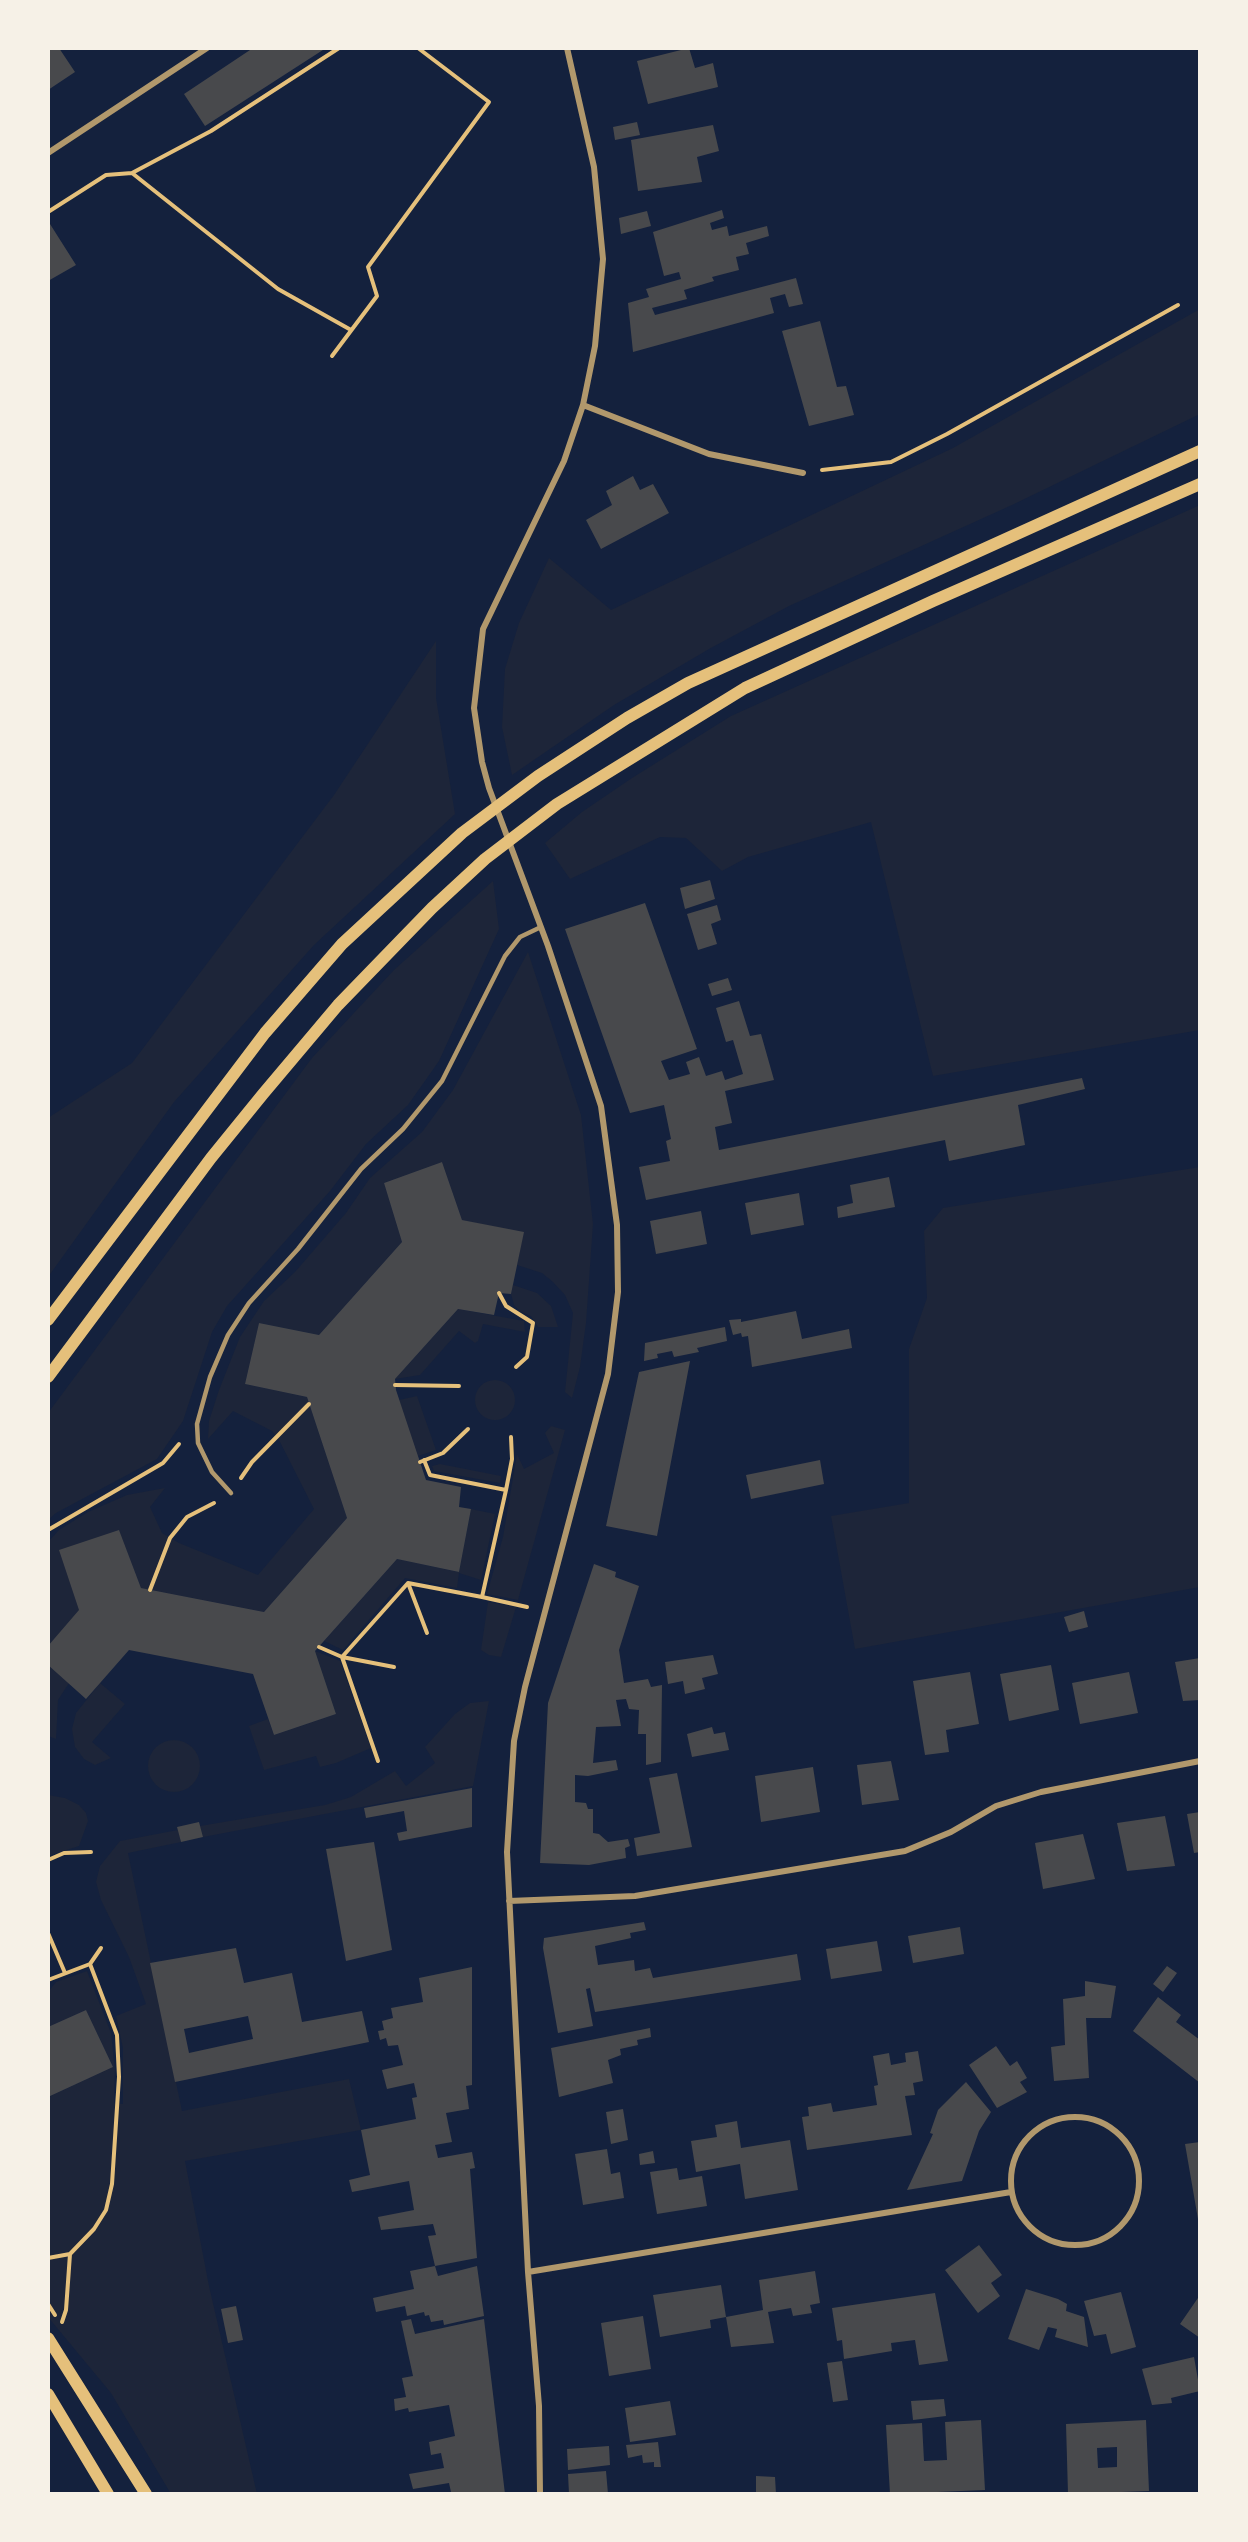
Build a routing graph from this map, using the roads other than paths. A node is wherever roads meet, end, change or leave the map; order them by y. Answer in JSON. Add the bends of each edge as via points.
{"nodes":[{"id":1,"x":207,"y":48,"type":"edge"},
{"id":2,"x":567,"y":48,"type":"edge"},
{"id":3,"x":48,"y":153,"type":"edge"},
{"id":4,"x":583,"y":405,"type":"junction"},
{"id":5,"x":1200,"y":451,"type":"edge"},
{"id":6,"x":803,"y":473,"type":"road end"},
{"id":7,"x":1200,"y":484,"type":"edge"},
{"id":8,"x":541,"y":927,"type":"junction"},
{"id":9,"x":48,"y":1320,"type":"edge"},
{"id":10,"x":48,"y":1377,"type":"edge"},
{"id":11,"x":231,"y":1493,"type":"road end"},
{"id":12,"x":1200,"y":1761,"type":"edge"},
{"id":13,"x":510,"y":1901,"type":"junction"},
{"id":14,"x":1011,"y":2192,"type":"junction"},
{"id":15,"x":528,"y":2272,"type":"junction"},
{"id":16,"x":48,"y":2338,"type":"edge"},
{"id":17,"x":48,"y":2394,"type":"edge"},
{"id":18,"x":108,"y":2494,"type":"edge"},
{"id":19,"x":146,"y":2494,"type":"edge"},
{"id":20,"x":540,"y":2494,"type":"edge"}],
"edges":[{"from":1,"to":3,"type":"street"},
{"from":2,"to":4,"type":"street","via":[[594,167],[603,259],[595,346]]},
{"from":4,"to":6,"type":"street","via":[[710,454]]},
{"from":4,"to":8,"type":"street","via":[[564,461],[483,629],[474,708],[489,788]]},
{"from":5,"to":9,"type":"main road","via":[[688,683],[538,776],[462,834],[342,944],[265,1033]]},
{"from":7,"to":10,"type":"main road","via":[[745,688],[556,804],[485,859],[338,1005],[262,1094]]},
{"from":8,"to":11,"type":"lane","via":[[520,937],[505,956],[442,1081],[403,1129],[361,1169],[249,1303],[228,1335],[210,1377],[197,1424],[198,1443],[212,1472]]},
{"from":8,"to":13,"type":"street","via":[[601,1106],[618,1225],[618,1280],[608,1374],[513,1741],[507,1852]]},
{"from":12,"to":13,"type":"street","via":[[1018,1799],[905,1851],[635,1896]]},
{"from":13,"to":15,"type":"street"},
{"from":14,"to":14,"type":"street","via":[[1032,2229],[1049,2240],[1085,2244],[1114,2233],[1125,2221],[1135,2206],[1139,2170],[1129,2146],[1112,2127],[1094,2119],[1058,2118],[1036,2129],[1017,2152],[1011,2171]]},
{"from":14,"to":15,"type":"street"},
{"from":15,"to":20,"type":"street","via":[[539,2406]]},
{"from":16,"to":19,"type":"main road"},
{"from":17,"to":18,"type":"main road"}]}
